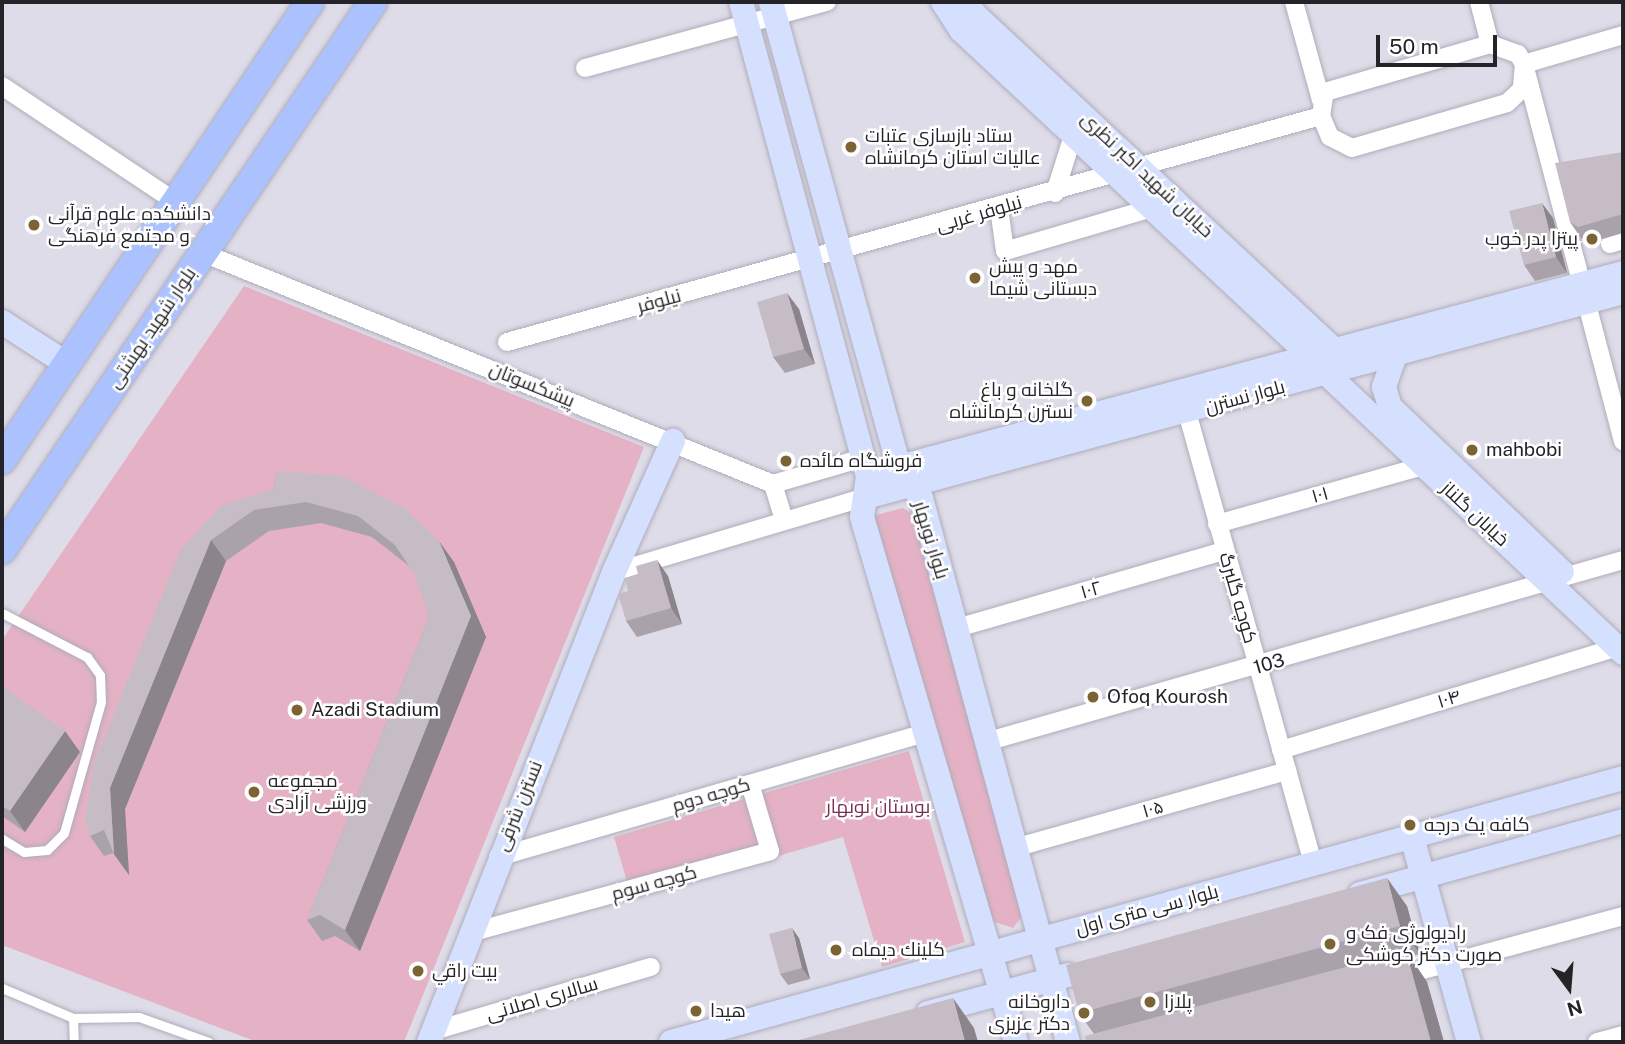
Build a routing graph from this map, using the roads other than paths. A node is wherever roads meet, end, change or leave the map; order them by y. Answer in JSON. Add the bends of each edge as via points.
{"nodes":[{"id":1,"x":310,"y":2,"type":"edge"},
{"id":2,"x":373,"y":2,"type":"edge"},
{"id":3,"x":827,"y":2,"type":"edge"},
{"id":4,"x":1294,"y":2,"type":"edge"},
{"id":5,"x":1479,"y":2,"type":"edge"},
{"id":6,"x":947,"y":6,"type":"edge"},
{"id":7,"x":773,"y":9,"type":"edge"},
{"id":8,"x":744,"y":13,"type":"edge"},
{"id":9,"x":1623,"y":35,"type":"edge"},
{"id":10,"x":1490,"y":44,"type":"junction"},
{"id":11,"x":1524,"y":64,"type":"junction"},
{"id":12,"x":585,"y":68,"type":"dead end"},
{"id":13,"x":2,"y":86,"type":"edge"},
{"id":14,"x":1321,"y":108,"type":"junction"},
{"id":15,"x":1077,"y":124,"type":"junction"},
{"id":16,"x":1140,"y":169,"type":"junction"},
{"id":17,"x":1117,"y":175,"type":"junction"},
{"id":18,"x":1055,"y":192,"type":"junction"},
{"id":19,"x":176,"y":202,"type":"junction"},
{"id":20,"x":1163,"y":204,"type":"junction"},
{"id":21,"x":999,"y":208,"type":"junction"},
{"id":22,"x":841,"y":252,"type":"junction"},
{"id":23,"x":203,"y":253,"type":"junction"},
{"id":24,"x":811,"y":260,"type":"junction"},
{"id":25,"x":1623,"y":273,"type":"edge"},
{"id":26,"x":1623,"y":292,"type":"edge"},
{"id":27,"x":1583,"y":294,"type":"junction"},
{"id":28,"x":2,"y":322,"type":"edge"},
{"id":29,"x":507,"y":342,"type":"dead end"},
{"id":30,"x":1395,"y":355,"type":"junction"},
{"id":31,"x":1326,"y":362,"type":"junction"},
{"id":32,"x":66,"y":364,"type":"junction"},
{"id":33,"x":1187,"y":412,"type":"junction"},
{"id":34,"x":1623,"y":441,"type":"edge"},
{"id":35,"x":673,"y":442,"type":"junction"},
{"id":36,"x":2,"y":460,"type":"edge"},
{"id":37,"x":1423,"y":466,"type":"junction"},
{"id":38,"x":905,"y":476,"type":"junction"},
{"id":39,"x":866,"y":477,"type":"junction"},
{"id":40,"x":773,"y":484,"type":"junction"},
{"id":41,"x":784,"y":520,"type":"junction"},
{"id":42,"x":1217,"y":524,"type":"junction"},
{"id":43,"x":2,"y":550,"type":"edge"},
{"id":44,"x":1224,"y":551,"type":"junction"},
{"id":45,"x":1623,"y":560,"type":"edge"},
{"id":46,"x":614,"y":572,"type":"junction"},
{"id":47,"x":1557,"y":578,"type":"junction"},
{"id":48,"x":2,"y":613,"type":"edge"},
{"id":49,"x":957,"y":628,"type":"junction"},
{"id":50,"x":1621,"y":644,"type":"edge"},
{"id":51,"x":1258,"y":667,"type":"junction"},
{"id":52,"x":924,"y":733,"type":"junction"},
{"id":53,"x":989,"y":741,"type":"junction"},
{"id":54,"x":1281,"y":751,"type":"junction"},
{"id":55,"x":1287,"y":771,"type":"junction"},
{"id":56,"x":1623,"y":778,"type":"edge"},
{"id":57,"x":750,"y":784,"type":"junction"},
{"id":58,"x":1623,"y":821,"type":"edge"},
{"id":59,"x":1412,"y":837,"type":"junction"},
{"id":60,"x":2,"y":839,"type":"edge"},
{"id":61,"x":1018,"y":848,"type":"junction"},
{"id":62,"x":498,"y":857,"type":"junction"},
{"id":63,"x":1313,"y":864,"type":"junction"},
{"id":64,"x":1423,"y":876,"type":"junction"},
{"id":65,"x":1330,"y":902,"type":"edge"},
{"id":66,"x":1623,"y":916,"type":"edge"},
{"id":67,"x":470,"y":933,"type":"junction"},
{"id":68,"x":1042,"y":939,"type":"junction"},
{"id":69,"x":990,"y":953,"type":"junction"},
{"id":70,"x":1447,"y":963,"type":"junction"},
{"id":71,"x":651,"y":967,"type":"dead end"},
{"id":72,"x":1092,"y":968,"type":"edge"},
{"id":73,"x":1052,"y":979,"type":"junction"},
{"id":74,"x":1380,"y":982,"type":"edge"},
{"id":75,"x":2,"y":988,"type":"edge"},
{"id":76,"x":1002,"y":993,"type":"junction"},
{"id":77,"x":73,"y":1018,"type":"junction"},
{"id":78,"x":900,"y":1021,"type":"edge"},
{"id":79,"x":1623,"y":1035,"type":"edge"},
{"id":80,"x":431,"y":1037,"type":"edge"},
{"id":81,"x":74,"y":1042,"type":"edge"},
{"id":82,"x":209,"y":1042,"type":"edge"},
{"id":83,"x":671,"y":1042,"type":"edge"},
{"id":84,"x":1016,"y":1042,"type":"edge"},
{"id":85,"x":1068,"y":1042,"type":"edge"},
{"id":86,"x":1469,"y":1042,"type":"edge"},
{"id":87,"x":1597,"y":1042,"type":"edge"}],
"edges":[{"from":1,"to":19,"type":"main road"},
{"from":2,"to":23,"type":"main road","name":"بلوار شهید بهشتی"},
{"from":3,"to":7,"type":"street"},
{"from":4,"to":14,"type":"street"},
{"from":5,"to":10,"type":"street"},
{"from":6,"to":15,"type":"street","name":"خیابان شهید اکبر نظری","via":[[974,14]]},
{"from":7,"to":8,"type":"street"},
{"from":7,"to":22,"type":"street","name":"بلوار نوبهار"},
{"from":8,"to":12,"type":"street"},
{"from":8,"to":24,"type":"street"},
{"from":9,"to":11,"type":"street"},
{"from":10,"to":11,"type":"street","via":[[1511,48]]},
{"from":10,"to":14,"type":"street","name":"نیلوفر غربی","via":[[1325,92]]},
{"from":11,"to":14,"type":"street","via":[[1522,89],[1507,103],[1352,148],[1330,137]]},
{"from":11,"to":27,"type":"street"},
{"from":13,"to":19,"type":"street"},
{"from":14,"to":16,"type":"street","name":"نیلوفر غربی"},
{"from":15,"to":16,"type":"street","name":"خیابان شهید اکبر نظری"},
{"from":15,"to":17,"type":"street","name":"خیابان شهید اکبر نظری"},
{"from":15,"to":18,"type":"street"},
{"from":16,"to":17,"type":"street","name":"نیلوفر غربی"},
{"from":16,"to":20,"type":"street","name":"خیابان شهید اکبر نظری"},
{"from":17,"to":18,"type":"street","name":"نیلوفر غربی"},
{"from":17,"to":20,"type":"street","name":"خیابان شهید اکبر نظری"},
{"from":18,"to":21,"type":"street","name":"نیلوفر غربی"},
{"from":19,"to":32,"type":"main road"},
{"from":20,"to":21,"type":"street","via":[[1005,251]]},
{"from":20,"to":31,"type":"street","name":"خیابان شهید اکبر نظری"},
{"from":21,"to":22,"type":"street","name":"نیلوفر غربی"},
{"from":22,"to":24,"type":"street","name":"نیلوفر غربی"},
{"from":22,"to":38,"type":"street","name":"بلوار نوبهار"},
{"from":23,"to":35,"type":"street","name":"پیشکسوتان"},
{"from":23,"to":43,"type":"main road","name":"بلوار شهید بهشتی"},
{"from":24,"to":29,"type":"street","name":"نیلوفر"},
{"from":24,"to":39,"type":"street"},
{"from":25,"to":27,"type":"street","name":"بلوار نسترن"},
{"from":26,"to":27,"type":"street","name":"بلوار نسترن"},
{"from":27,"to":30,"type":"street","name":"بلوار نسترن"},
{"from":27,"to":31,"type":"street","name":"بلوار نسترن"},
{"from":27,"to":34,"type":"street"},
{"from":28,"to":32,"type":"street"},
{"from":30,"to":31,"type":"street","name":"بلوار نسترن"},
{"from":30,"to":47,"type":"street","name":"خیابان گلناز","via":[[1384,387],[1390,407]]},
{"from":31,"to":33,"type":"street","name":"بلوار نسترن"},
{"from":31,"to":37,"type":"street","name":"خیابان گلناز"},
{"from":31,"to":38,"type":"street","name":"بلوار نسترن"},
{"from":32,"to":36,"type":"main road"},
{"from":33,"to":38,"type":"street","name":"بلوار نسترن"},
{"from":33,"to":42,"type":"street","name":"کوچه گلبرگ"},
{"from":35,"to":40,"type":"street","name":"پیشکسوتان"},
{"from":35,"to":46,"type":"street","name":"نسترن شرقی"},
{"from":37,"to":42,"type":"street","name":"۱۰۱"},
{"from":37,"to":47,"type":"street","name":"خیابان گلناز"},
{"from":38,"to":39,"type":"street","name":"بلوار نسترن"},
{"from":38,"to":49,"type":"street","name":"بلوار نوبهار","via":[[922,498]]},
{"from":39,"to":40,"type":"street"},
{"from":39,"to":41,"type":"street"},
{"from":39,"to":52,"type":"street","via":[[862,517]]},
{"from":40,"to":41,"type":"street"},
{"from":41,"to":46,"type":"street"},
{"from":42,"to":44,"type":"street","name":"کوچه گلبرگ"},
{"from":44,"to":49,"type":"street","name":"۱۰۲"},
{"from":44,"to":51,"type":"street","name":"کوچه گلبرگ"},
{"from":45,"to":47,"type":"street","name":"103"},
{"from":46,"to":62,"type":"street","name":"نسترن شرقی"},
{"from":47,"to":50,"type":"street","name":"خیابان گلناز"},
{"from":47,"to":51,"type":"street","name":"103"},
{"from":48,"to":60,"type":"lane","via":[[87,657],[100,675],[101,702],[64,833],[47,850],[24,852]]},
{"from":49,"to":53,"type":"street","name":"بلوار نوبهار"},
{"from":50,"to":54,"type":"street","name":"۱۰۴"},
{"from":51,"to":53,"type":"street","name":"103"},
{"from":51,"to":54,"type":"street","name":"کوچه گلبرگ"},
{"from":52,"to":57,"type":"street","name":"کوچه دوم"},
{"from":52,"to":69,"type":"street"},
{"from":53,"to":61,"type":"street","name":"بلوار نوبهار"},
{"from":54,"to":55,"type":"street","name":"کوچه گلبرگ"},
{"from":55,"to":61,"type":"street","name":"۱۰۵"},
{"from":55,"to":63,"type":"street","name":"کوچه گلبرگ"},
{"from":56,"to":59,"type":"street","name":"بلوار سی متری اول"},
{"from":57,"to":62,"type":"street","name":"کوچه دوم"},
{"from":57,"to":67,"type":"street","name":"کوچه سوم","via":[[770,851]]},
{"from":58,"to":64,"type":"street"},
{"from":59,"to":63,"type":"street","name":"بلوار سی متری اول"},
{"from":59,"to":64,"type":"street"},
{"from":61,"to":68,"type":"street","name":"بلوار نوبهار"},
{"from":62,"to":67,"type":"street","name":"نسترن شرقی"},
{"from":63,"to":68,"type":"street","name":"بلوار سی متری اول"},
{"from":64,"to":65,"type":"street"},
{"from":64,"to":70,"type":"street"},
{"from":66,"to":70,"type":"street"},
{"from":67,"to":80,"type":"street","name":"نسترن شرقی"},
{"from":68,"to":69,"type":"street","name":"بلوار سی متری اول"},
{"from":68,"to":73,"type":"street","name":"بلوار نوبهار"},
{"from":69,"to":76,"type":"street"},
{"from":69,"to":83,"type":"street","name":"بلوار سی متری اول"},
{"from":70,"to":74,"type":"street"},
{"from":70,"to":86,"type":"street"},
{"from":71,"to":80,"type":"street","name":"سالاری اصلانی"},
{"from":72,"to":73,"type":"street"},
{"from":73,"to":76,"type":"street"},
{"from":73,"to":85,"type":"street","name":"بلوار نوبهار"},
{"from":75,"to":77,"type":"lane"},
{"from":76,"to":78,"type":"street"},
{"from":76,"to":84,"type":"street"},
{"from":77,"to":81,"type":"lane"},
{"from":77,"to":82,"type":"lane","via":[[139,1017]]},
{"from":79,"to":87,"type":"street"}]}
